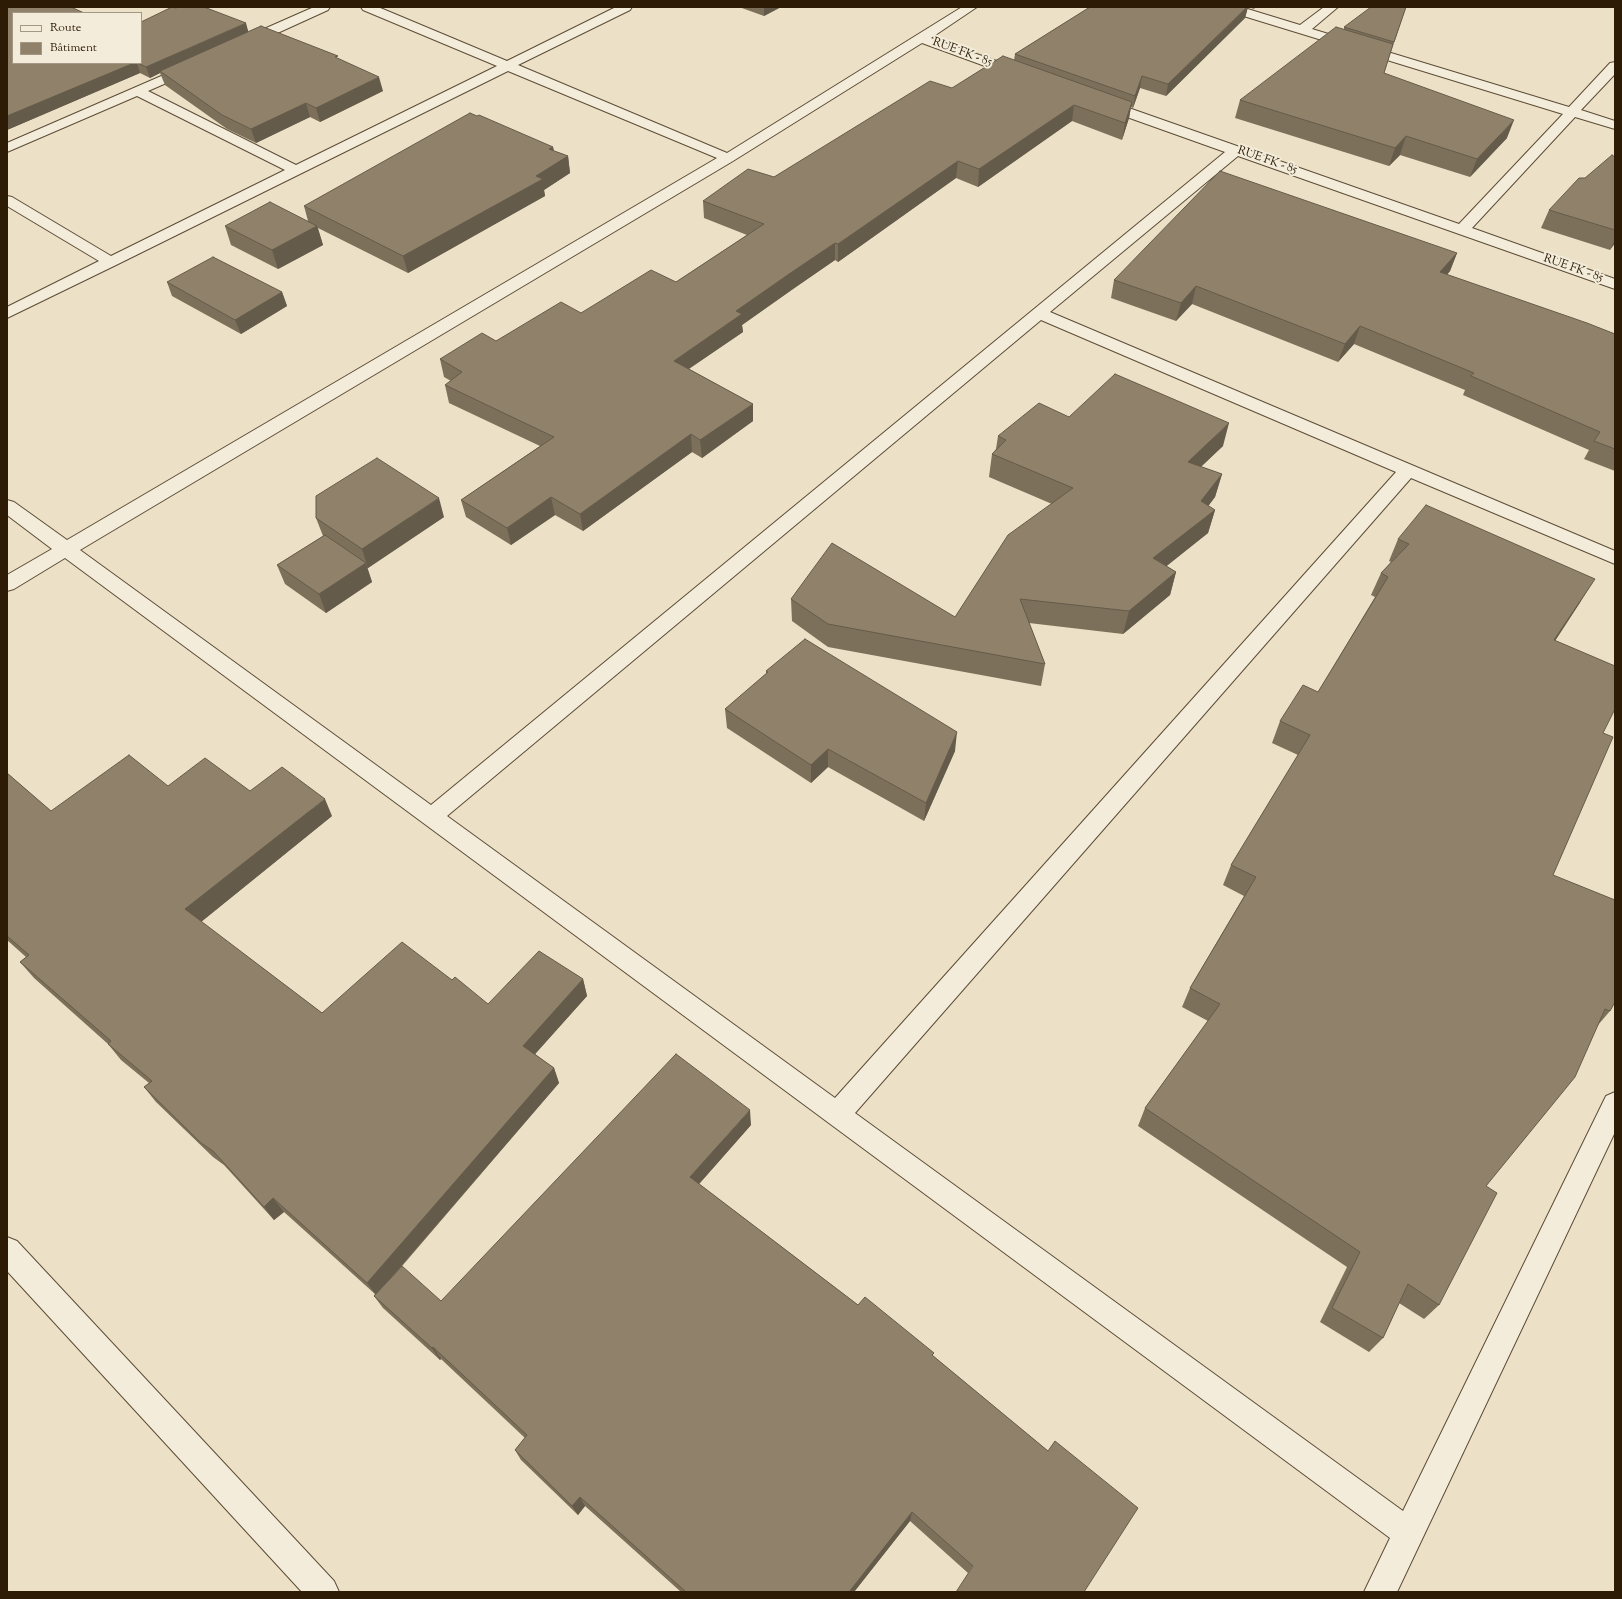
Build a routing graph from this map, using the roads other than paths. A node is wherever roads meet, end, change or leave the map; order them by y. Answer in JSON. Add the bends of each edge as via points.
{"nodes":[{"id":1,"x":324,"y":7,"type":"edge"},
{"id":2,"x":367,"y":7,"type":"edge"},
{"id":3,"x":626,"y":7,"type":"edge"},
{"id":4,"x":971,"y":7,"type":"edge"},
{"id":5,"x":1228,"y":7,"type":"edge"},
{"id":6,"x":1332,"y":7,"type":"edge"},
{"id":7,"x":1302,"y":30,"type":"junction"},
{"id":8,"x":920,"y":38,"type":"junction"},
{"id":9,"x":231,"y":49,"type":"edge"},
{"id":10,"x":202,"y":62,"type":"edge"},
{"id":11,"x":507,"y":66,"type":"junction"},
{"id":12,"x":1615,"y":66,"type":"edge"},
{"id":13,"x":1030,"y":77,"type":"edge"},
{"id":14,"x":137,"y":90,"type":"junction"},
{"id":15,"x":1089,"y":98,"type":"edge"},
{"id":16,"x":1572,"y":112,"type":"junction"},
{"id":17,"x":1615,"y":125,"type":"edge"},
{"id":18,"x":7,"y":148,"type":"edge"},
{"id":19,"x":1236,"y":150,"type":"junction"},
{"id":20,"x":728,"y":158,"type":"junction"},
{"id":21,"x":296,"y":170,"type":"junction"},
{"id":22,"x":7,"y":200,"type":"edge"},
{"id":23,"x":1462,"y":230,"type":"junction"},
{"id":24,"x":110,"y":262,"type":"junction"},
{"id":25,"x":1615,"y":284,"type":"edge"},
{"id":26,"x":7,"y":313,"type":"edge"},
{"id":27,"x":1038,"y":313,"type":"junction"},
{"id":28,"x":1408,"y":470,"type":"junction"},
{"id":29,"x":7,"y":506,"type":"edge"},
{"id":30,"x":66,"y":549,"type":"junction"},
{"id":31,"x":1615,"y":558,"type":"edge"},
{"id":32,"x":7,"y":584,"type":"edge"},
{"id":33,"x":431,"y":817,"type":"junction"},
{"id":34,"x":1615,"y":1104,"type":"edge"},
{"id":35,"x":837,"y":1114,"type":"junction"},
{"id":36,"x":7,"y":1251,"type":"edge"},
{"id":37,"x":1408,"y":1533,"type":"junction"},
{"id":38,"x":323,"y":1592,"type":"edge"},
{"id":39,"x":1380,"y":1592,"type":"edge"}],
"edges":[{"from":1,"to":9,"type":"street"},
{"from":2,"to":11,"type":"street"},
{"from":3,"to":11,"type":"street"},
{"from":4,"to":8,"type":"street"},
{"from":5,"to":7,"type":"street"},
{"from":6,"to":7,"type":"street"},
{"from":7,"to":16,"type":"street"},
{"from":8,"to":13,"type":"street","name":"RUE FK - 85"},
{"from":8,"to":20,"type":"street"},
{"from":10,"to":14,"type":"street"},
{"from":11,"to":20,"type":"street"},
{"from":11,"to":21,"type":"street"},
{"from":12,"to":16,"type":"street"},
{"from":14,"to":18,"type":"street"},
{"from":14,"to":21,"type":"street"},
{"from":15,"to":19,"type":"street","name":"RUE FK - 85"},
{"from":16,"to":17,"type":"street"},
{"from":16,"to":23,"type":"street"},
{"from":19,"to":23,"type":"street","name":"RUE FK - 85"},
{"from":19,"to":27,"type":"street"},
{"from":20,"to":30,"type":"street"},
{"from":21,"to":24,"type":"street"},
{"from":22,"to":24,"type":"street"},
{"from":23,"to":25,"type":"street","name":"RUE FK - 85"},
{"from":24,"to":26,"type":"street"},
{"from":27,"to":28,"type":"street"},
{"from":27,"to":33,"type":"street"},
{"from":28,"to":31,"type":"street"},
{"from":28,"to":35,"type":"street"},
{"from":29,"to":30,"type":"street"},
{"from":30,"to":32,"type":"street"},
{"from":30,"to":33,"type":"street"},
{"from":33,"to":35,"type":"street"},
{"from":34,"to":37,"type":"street"},
{"from":35,"to":37,"type":"street"},
{"from":36,"to":38,"type":"street"},
{"from":37,"to":39,"type":"street"}]}
